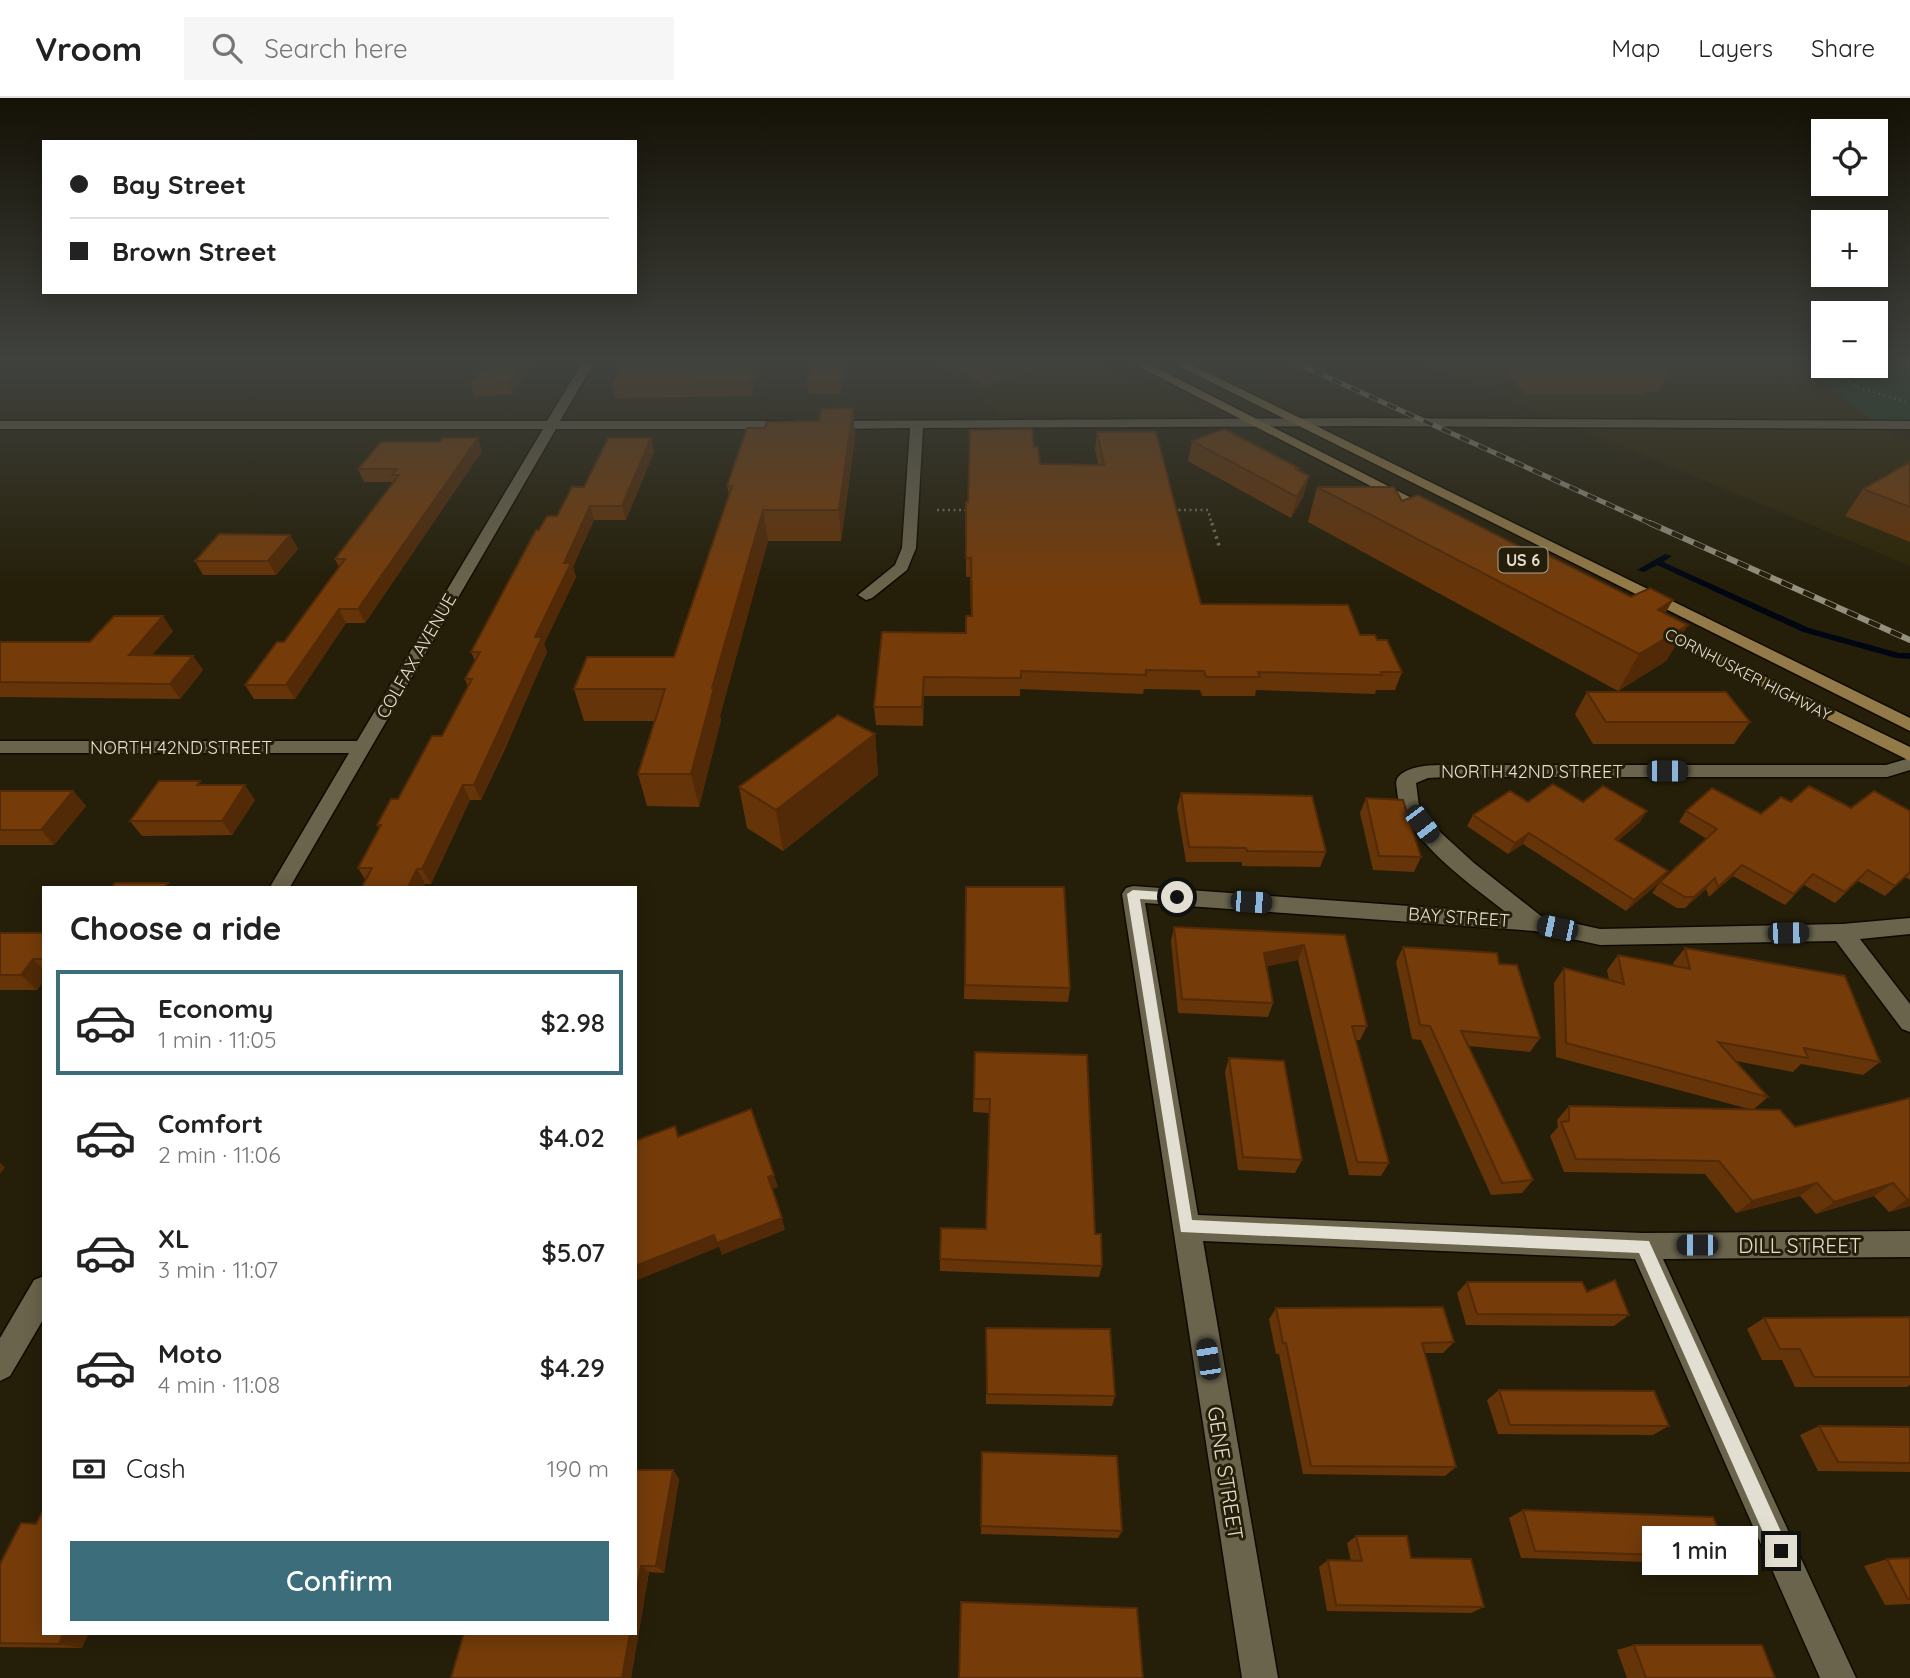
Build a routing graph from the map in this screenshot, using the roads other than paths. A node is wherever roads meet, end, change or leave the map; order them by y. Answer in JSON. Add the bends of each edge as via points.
{"nodes":[{"id":1,"x":545,"y":437,"type":"edge"},
{"id":2,"x":916,"y":437,"type":"edge"},
{"id":3,"x":1281,"y":437,"type":"edge"},
{"id":4,"x":1327,"y":437,"type":"edge"},
{"id":5,"x":1445,"y":519,"type":"edge"},
{"id":6,"x":866,"y":595,"type":"dead end"},
{"id":7,"x":1643,"y":622,"type":"edge"},
{"id":8,"x":1910,"y":725,"type":"edge"},
{"id":9,"x":0,"y":747,"type":"edge"},
{"id":10,"x":362,"y":747,"type":"junction"},
{"id":11,"x":1910,"y":755,"type":"edge"},
{"id":12,"x":1910,"y":764,"type":"edge"},
{"id":13,"x":281,"y":886,"type":"edge"},
{"id":14,"x":1133,"y":894,"type":"joint"},
{"id":15,"x":1535,"y":923,"type":"junction"},
{"id":16,"x":1910,"y":926,"type":"edge"},
{"id":17,"x":1842,"y":932,"type":"junction"},
{"id":18,"x":1910,"y":1022,"type":"edge"},
{"id":19,"x":1186,"y":1227,"type":"junction"},
{"id":20,"x":1910,"y":1244,"type":"edge"},
{"id":21,"x":1643,"y":1246,"type":"junction"},
{"id":22,"x":42,"y":1293,"type":"edge"},
{"id":23,"x":0,"y":1366,"type":"edge"},
{"id":24,"x":1260,"y":1678,"type":"edge"},
{"id":25,"x":1838,"y":1678,"type":"edge"}],
"edges":[{"from":1,"to":10,"type":"street","name":"COLFAX AVENUE"},
{"from":2,"to":6,"type":"street","via":[[909,548],[902,567]]},
{"from":3,"to":5,"type":"main road"},
{"from":4,"to":8,"type":"main road","name":"CORNHUSKER HIGHWAY","number":"US 6"},
{"from":7,"to":11,"type":"main road","name":"CORNHUSKER HIGHWAY"},
{"from":9,"to":10,"type":"street","name":"NORTH 42ND STREET"},
{"from":10,"to":13,"type":"street","name":"COLFAX AVENUE"},
{"from":12,"to":15,"type":"street","name":"NORTH 42ND STREET","via":[[1887,771],[1447,771],[1425,772],[1406,780],[1411,810],[1433,838]]},
{"from":14,"to":15,"type":"street","name":"BAY STREET"},
{"from":14,"to":19,"type":"street","name":"GENE STREET"},
{"from":15,"to":17,"type":"street","name":"BAY STREET","via":[[1600,937]]},
{"from":16,"to":17,"type":"street","name":"BAY STREET"},
{"from":17,"to":18,"type":"street"},
{"from":19,"to":21,"type":"street","name":"DILL STREET"},
{"from":19,"to":24,"type":"street","name":"GENE STREET"},
{"from":20,"to":21,"type":"street","name":"DILL STREET"},
{"from":21,"to":25,"type":"street"},
{"from":22,"to":23,"type":"street"}]}
